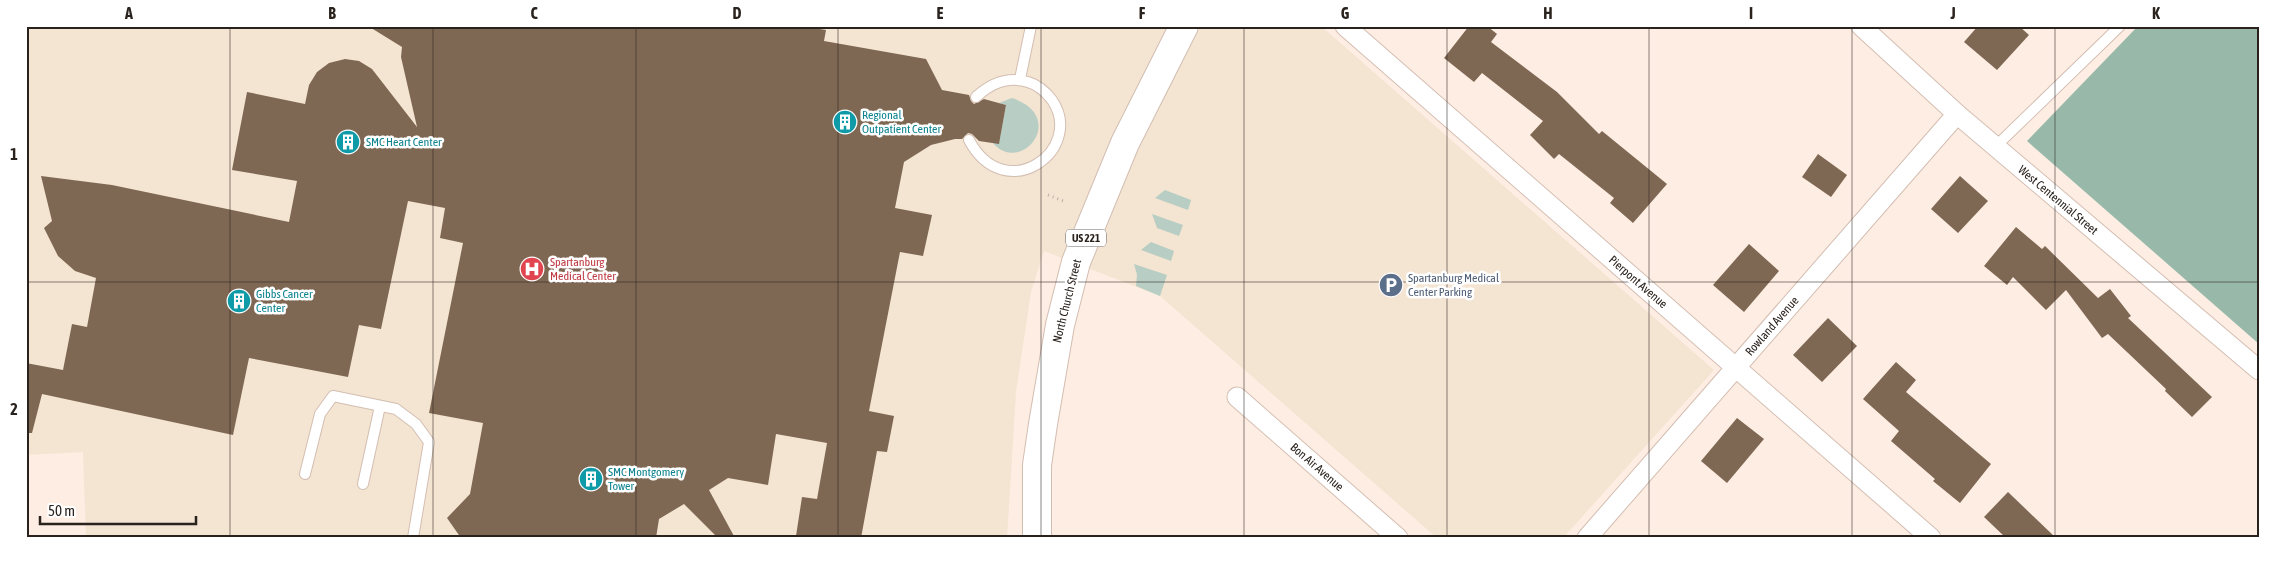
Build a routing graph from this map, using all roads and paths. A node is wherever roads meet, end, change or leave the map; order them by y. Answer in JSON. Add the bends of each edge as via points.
{"nodes":[{"id":1,"x":1031,"y":26,"type":"edge"},
{"id":2,"x":1184,"y":26,"type":"edge"},
{"id":3,"x":1861,"y":26,"type":"edge"},
{"id":4,"x":2120,"y":26,"type":"edge"},
{"id":5,"x":1350,"y":28,"type":"edge"},
{"id":6,"x":1020,"y":80,"type":"junction"},
{"id":7,"x":976,"y":97,"type":"dead end"},
{"id":8,"x":1957,"y":114,"type":"junction"},
{"id":9,"x":969,"y":140,"type":"dead end"},
{"id":10,"x":1995,"y":147,"type":"junction"},
{"id":11,"x":1048,"y":195,"type":"dead end"},
{"id":12,"x":1066,"y":202,"type":"dead end"},
{"id":13,"x":1736,"y":368,"type":"junction"},
{"id":14,"x":2259,"y":370,"type":"edge"},
{"id":15,"x":1237,"y":396,"type":"dead end"},
{"id":16,"x":380,"y":406,"type":"junction"},
{"id":17,"x":305,"y":474,"type":"dead end"},
{"id":18,"x":363,"y":484,"type":"dead end"},
{"id":19,"x":413,"y":538,"type":"edge"},
{"id":20,"x":1038,"y":538,"type":"edge"},
{"id":21,"x":1398,"y":538,"type":"edge"},
{"id":22,"x":1587,"y":538,"type":"edge"},
{"id":23,"x":1931,"y":538,"type":"edge"}],
"edges":[{"from":1,"to":6,"type":"lane"},
{"from":2,"to":20,"type":"main road","name":"North Church Street","number":"US 221","via":[[1125,143],[1076,262],[1060,325],[1037,466]]},
{"from":3,"to":8,"type":"street","name":"West Centennial Street"},
{"from":4,"to":10,"type":"lane"},
{"from":5,"to":13,"type":"street","name":"Pierpont Avenue"},
{"from":6,"to":7,"type":"lane","via":[[996,82]]},
{"from":6,"to":9,"type":"lane","via":[[1034,84],[1046,93],[1060,120],[1059,135],[1044,161],[1016,172],[1000,170],[976,154]]},
{"from":8,"to":10,"type":"street","name":"West Centennial Street"},
{"from":8,"to":13,"type":"street","name":"Rowland Avenue"},
{"from":10,"to":14,"type":"street","name":"West Centennial Street"},
{"from":11,"to":12,"type":"path"},
{"from":13,"to":22,"type":"street","name":"Rowland Avenue"},
{"from":13,"to":23,"type":"street","name":"Pierpont Avenue"},
{"from":15,"to":21,"type":"street","name":"Bon Air Avenue"},
{"from":16,"to":17,"type":"lane","via":[[333,396],[320,414]]},
{"from":16,"to":18,"type":"lane"},
{"from":16,"to":19,"type":"lane","via":[[403,414],[416,424],[429,442]]}]}
